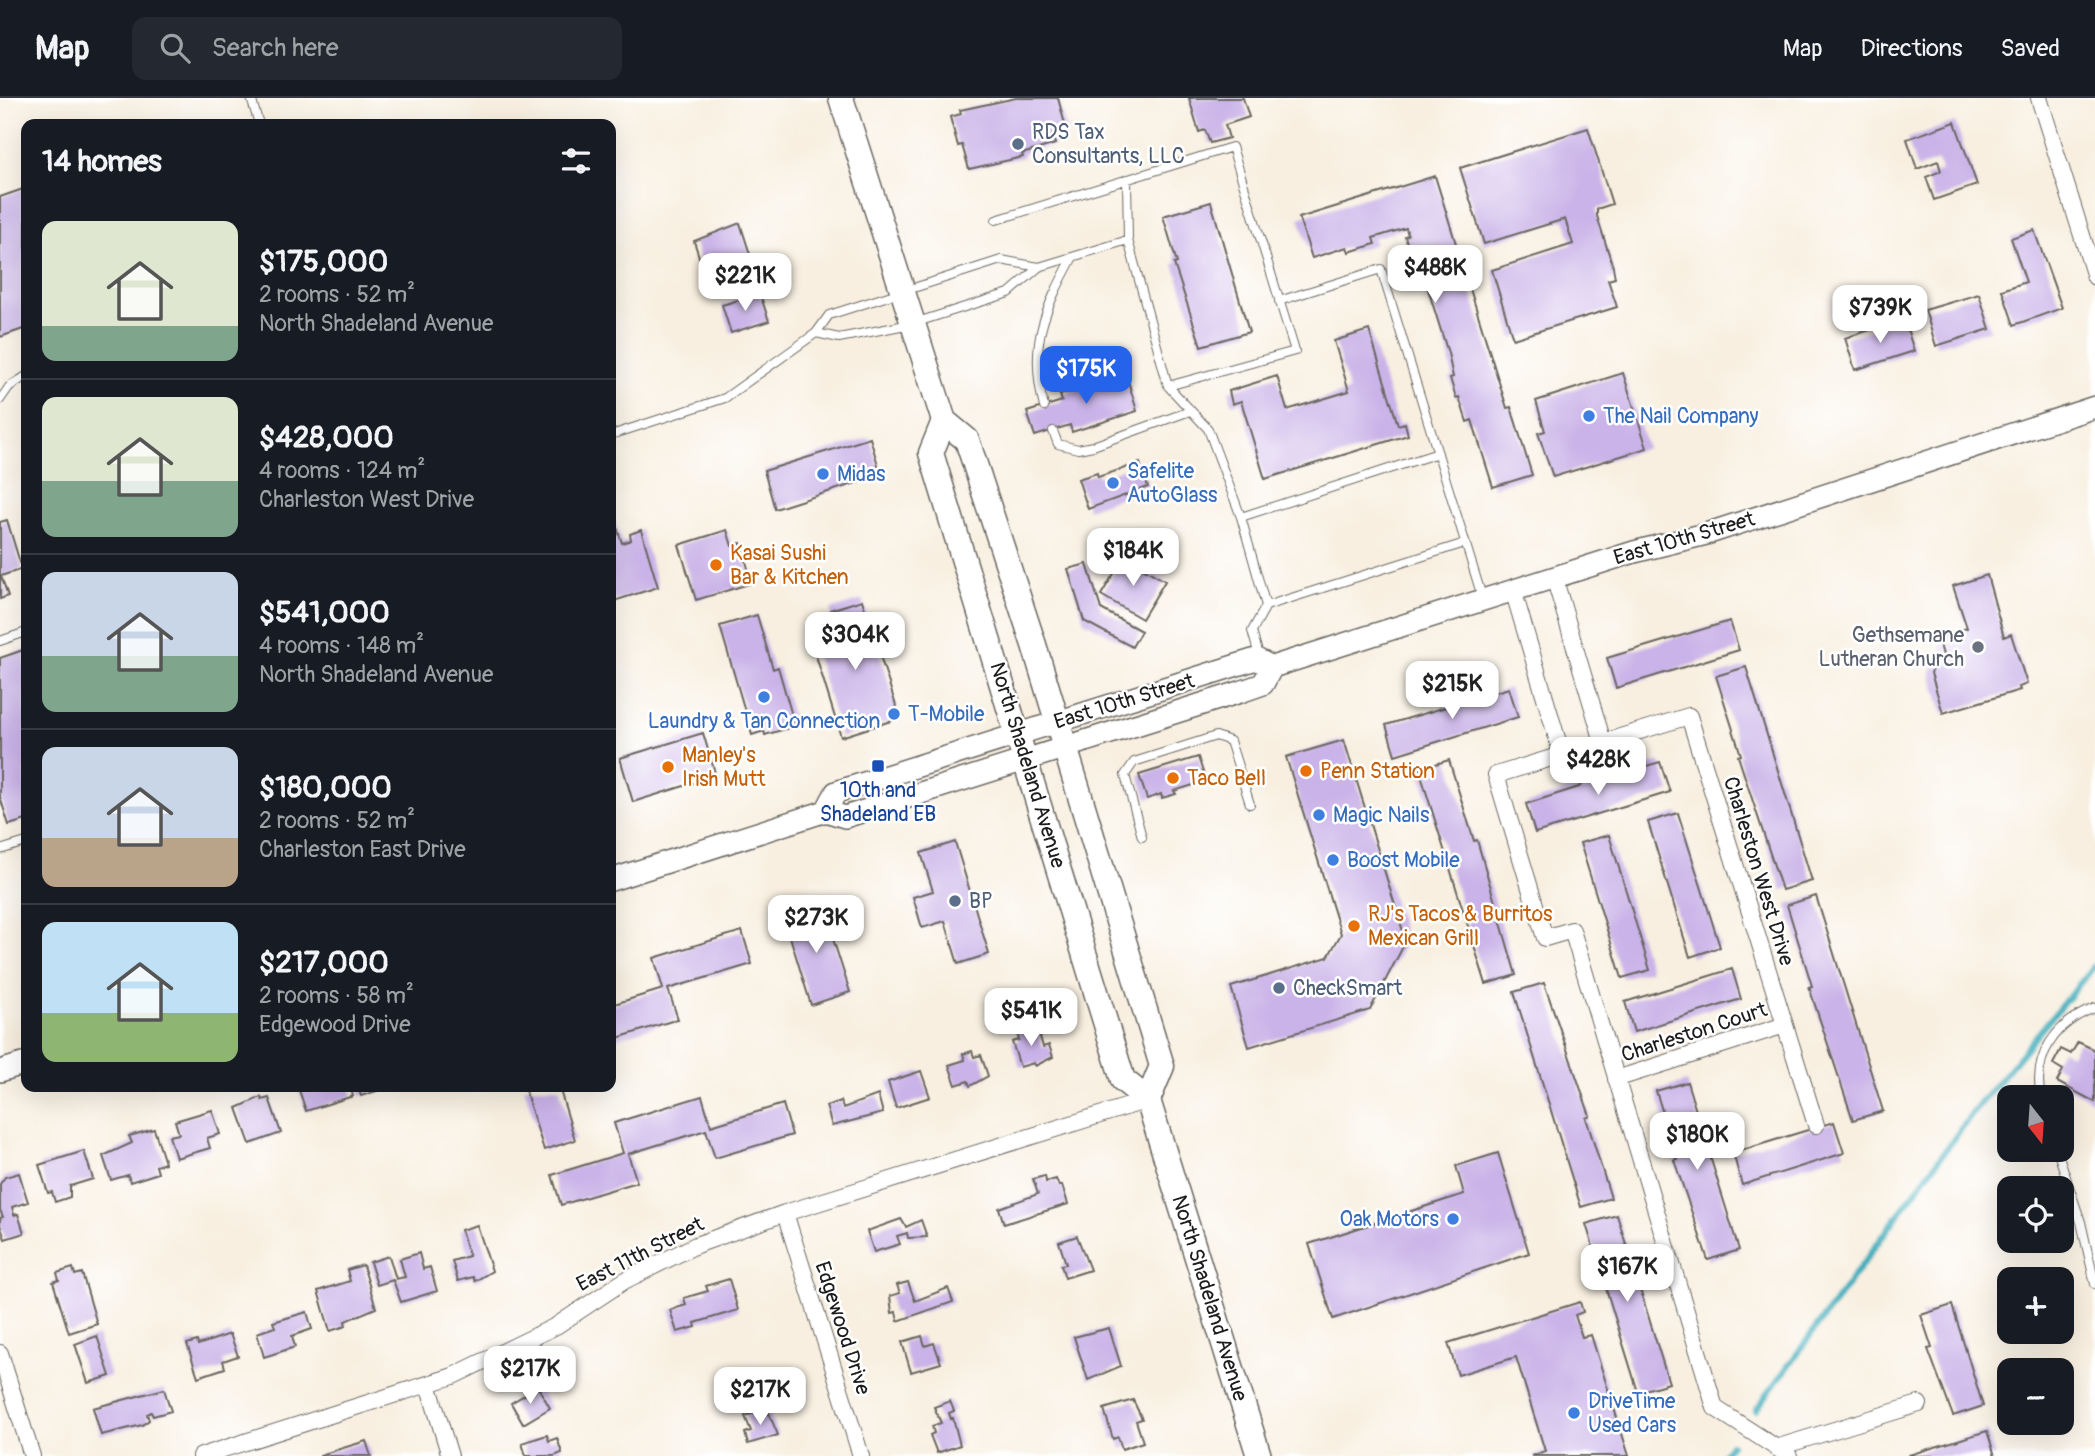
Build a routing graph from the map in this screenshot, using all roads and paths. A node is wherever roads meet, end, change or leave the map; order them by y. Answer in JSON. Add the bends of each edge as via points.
{"nodes":[{"id":1,"x":251,"y":98,"type":"edge"},
{"id":2,"x":841,"y":98,"type":"edge"},
{"id":3,"x":2039,"y":98,"type":"edge"},
{"id":4,"x":257,"y":119,"type":"edge"},
{"id":5,"x":1127,"y":179,"type":"junction"},
{"id":6,"x":996,"y":220,"type":"dead end"},
{"id":7,"x":1128,"y":240,"type":"junction"},
{"id":8,"x":1073,"y":257,"type":"junction"},
{"id":9,"x":1039,"y":267,"type":"junction"},
{"id":10,"x":2095,"y":277,"type":"edge"},
{"id":11,"x":900,"y":290,"type":"junction"},
{"id":12,"x":1279,"y":301,"type":"junction"},
{"id":13,"x":911,"y":324,"type":"junction"},
{"id":14,"x":816,"y":333,"type":"junction"},
{"id":15,"x":21,"y":379,"type":"edge"},
{"id":16,"x":1168,"y":386,"type":"junction"},
{"id":17,"x":0,"y":400,"type":"edge"},
{"id":18,"x":1044,"y":407,"type":"dead end"},
{"id":19,"x":2095,"y":407,"type":"edge"},
{"id":20,"x":1190,"y":411,"type":"junction"},
{"id":21,"x":944,"y":421,"type":"junction"},
{"id":22,"x":1053,"y":431,"type":"dead end"},
{"id":23,"x":616,"y":433,"type":"edge"},
{"id":24,"x":1438,"y":453,"type":"junction"},
{"id":25,"x":1241,"y":517,"type":"junction"},
{"id":26,"x":1465,"y":543,"type":"junction"},
{"id":27,"x":1554,"y":577,"type":"junction"},
{"id":28,"x":1513,"y":590,"type":"junction"},
{"id":29,"x":1483,"y":600,"type":"junction"},
{"id":30,"x":1266,"y":606,"type":"junction"},
{"id":31,"x":21,"y":634,"type":"edge"},
{"id":32,"x":0,"y":641,"type":"edge"},
{"id":33,"x":1266,"y":664,"type":"junction"},
{"id":34,"x":1057,"y":722,"type":"junction"},
{"id":35,"x":1018,"y":734,"type":"junction"},
{"id":36,"x":1603,"y":742,"type":"junction"},
{"id":37,"x":1066,"y":748,"type":"junction"},
{"id":38,"x":1562,"y":755,"type":"junction"},
{"id":39,"x":1026,"y":760,"type":"junction"},
{"id":40,"x":1251,"y":803,"type":"dead end"},
{"id":41,"x":826,"y":811,"type":"junction"},
{"id":42,"x":1143,"y":837,"type":"dead end"},
{"id":43,"x":21,"y":844,"type":"edge"},
{"id":44,"x":0,"y":850,"type":"edge"},
{"id":45,"x":616,"y":878,"type":"edge"},
{"id":46,"x":2095,"y":1008,"type":"edge"},
{"id":47,"x":1785,"y":1025,"type":"junction"},
{"id":48,"x":21,"y":1065,"type":"edge"},
{"id":49,"x":0,"y":1071,"type":"edge"},
{"id":50,"x":1616,"y":1079,"type":"junction"},
{"id":51,"x":2040,"y":1085,"type":"edge"},
{"id":52,"x":1148,"y":1100,"type":"junction"},
{"id":53,"x":1816,"y":1125,"type":"dead end"},
{"id":54,"x":2061,"y":1162,"type":"edge"},
{"id":55,"x":785,"y":1213,"type":"junction"},
{"id":56,"x":2095,"y":1284,"type":"edge"},
{"id":57,"x":0,"y":1353,"type":"edge"},
{"id":58,"x":428,"y":1384,"type":"junction"},
{"id":59,"x":1919,"y":1404,"type":"dead end"},
{"id":60,"x":1784,"y":1452,"type":"edge"},
{"id":61,"x":32,"y":1456,"type":"edge"},
{"id":62,"x":201,"y":1456,"type":"edge"},
{"id":63,"x":450,"y":1456,"type":"edge"},
{"id":64,"x":862,"y":1456,"type":"edge"},
{"id":65,"x":1259,"y":1456,"type":"edge"}],
"edges":[{"from":1,"to":4,"type":"lane"},
{"from":2,"to":11,"type":"main road","name":"North Shadeland Avenue"},
{"from":3,"to":10,"type":"street"},
{"from":5,"to":6,"type":"lane"},
{"from":5,"to":7,"type":"lane"},
{"from":5,"to":12,"type":"lane","via":[[1231,147]]},
{"from":7,"to":8,"type":"lane"},
{"from":7,"to":16,"type":"lane"},
{"from":8,"to":9,"type":"lane"},
{"from":8,"to":18,"type":"lane","via":[[1038,337],[1037,378]]},
{"from":9,"to":11,"type":"lane","via":[[1001,260]]},
{"from":9,"to":13,"type":"lane","via":[[1009,293]]},
{"from":11,"to":13,"type":"main road","name":"North Shadeland Avenue"},
{"from":11,"to":14,"type":"lane","via":[[829,315]]},
{"from":12,"to":16,"type":"lane","via":[[1295,351]]},
{"from":12,"to":24,"type":"lane","via":[[1381,269]]},
{"from":13,"to":14,"type":"lane","via":[[839,338]]},
{"from":13,"to":21,"type":"main road","name":"North Shadeland Avenue"},
{"from":14,"to":23,"type":"lane","via":[[725,398]]},
{"from":15,"to":17,"type":"lane"},
{"from":16,"to":20,"type":"lane"},
{"from":19,"to":27,"type":"main road","name":"East 10th Street","via":[[1706,534]]},
{"from":20,"to":22,"type":"lane","via":[[1078,449],[1058,444]]},
{"from":20,"to":25,"type":"lane","via":[[1208,429]]},
{"from":21,"to":34,"type":"main road","name":"North Shadeland Avenue","via":[[967,440]]},
{"from":21,"to":35,"type":"main road","name":"North Shadeland Avenue","via":[[931,453]]},
{"from":24,"to":25,"type":"lane"},
{"from":24,"to":26,"type":"lane"},
{"from":25,"to":30,"type":"lane"},
{"from":26,"to":29,"type":"lane"},
{"from":26,"to":30,"type":"lane"},
{"from":27,"to":28,"type":"main road","name":"East 10th Street"},
{"from":27,"to":36,"type":"street"},
{"from":28,"to":29,"type":"main road","name":"East 10th Street"},
{"from":28,"to":38,"type":"street"},
{"from":29,"to":33,"type":"main road","name":"East 10th Street"},
{"from":30,"to":33,"type":"lane","via":[[1252,631]]},
{"from":31,"to":32,"type":"lane"},
{"from":33,"to":34,"type":"main road","name":"East 10th Street","via":[[1256,659]]},
{"from":33,"to":37,"type":"main road","name":"East 10th Street","via":[[1263,684]]},
{"from":34,"to":35,"type":"main road","name":"East 10th Street"},
{"from":34,"to":37,"type":"main road","name":"North Shadeland Avenue"},
{"from":35,"to":39,"type":"main road","name":"North Shadeland Avenue"},
{"from":35,"to":41,"type":"main road","name":"East 10th Street","via":[[836,792]]},
{"from":36,"to":38,"type":"street","name":"Charleston West Drive"},
{"from":36,"to":47,"type":"street","name":"Charleston West Drive","via":[[1689,716]]},
{"from":37,"to":39,"type":"main road","name":"East 10th Street"},
{"from":37,"to":52,"type":"main road","name":"North Shadeland Avenue","via":[[1162,1066]]},
{"from":38,"to":50,"type":"street","name":"Charleston West Drive","via":[[1496,775],[1545,938],[1572,930]]},
{"from":39,"to":41,"type":"main road","name":"East 10th Street","via":[[845,817]]},
{"from":39,"to":52,"type":"main road","name":"North Shadeland Avenue","via":[[1123,1080]]},
{"from":40,"to":42,"type":"lane","via":[[1230,741],[1216,736],[1134,762],[1125,775],[1125,785]]},
{"from":41,"to":45,"type":"main road","name":"East 10th Street"},
{"from":43,"to":44,"type":"lane"},
{"from":46,"to":51,"type":"lane","via":[[2071,1020],[2047,1048],[2038,1066]]},
{"from":47,"to":50,"type":"street","name":"Charleston Court"},
{"from":47,"to":53,"type":"street","name":"Charleston West Drive"},
{"from":48,"to":49,"type":"main road"},
{"from":50,"to":60,"type":"street","via":[[1715,1408]]},
{"from":52,"to":55,"type":"street","name":"East 11th Street"},
{"from":52,"to":65,"type":"main road","name":"North Shadeland Avenue"},
{"from":54,"to":56,"type":"lane"},
{"from":55,"to":58,"type":"street","name":"East 11th Street","via":[[696,1245],[624,1281],[531,1339],[453,1377]]},
{"from":55,"to":64,"type":"street","name":"Edgewood Drive"},
{"from":57,"to":61,"type":"street"},
{"from":58,"to":62,"type":"street","name":"East 11th Street"},
{"from":58,"to":63,"type":"street"},
{"from":59,"to":60,"type":"street"}]}
